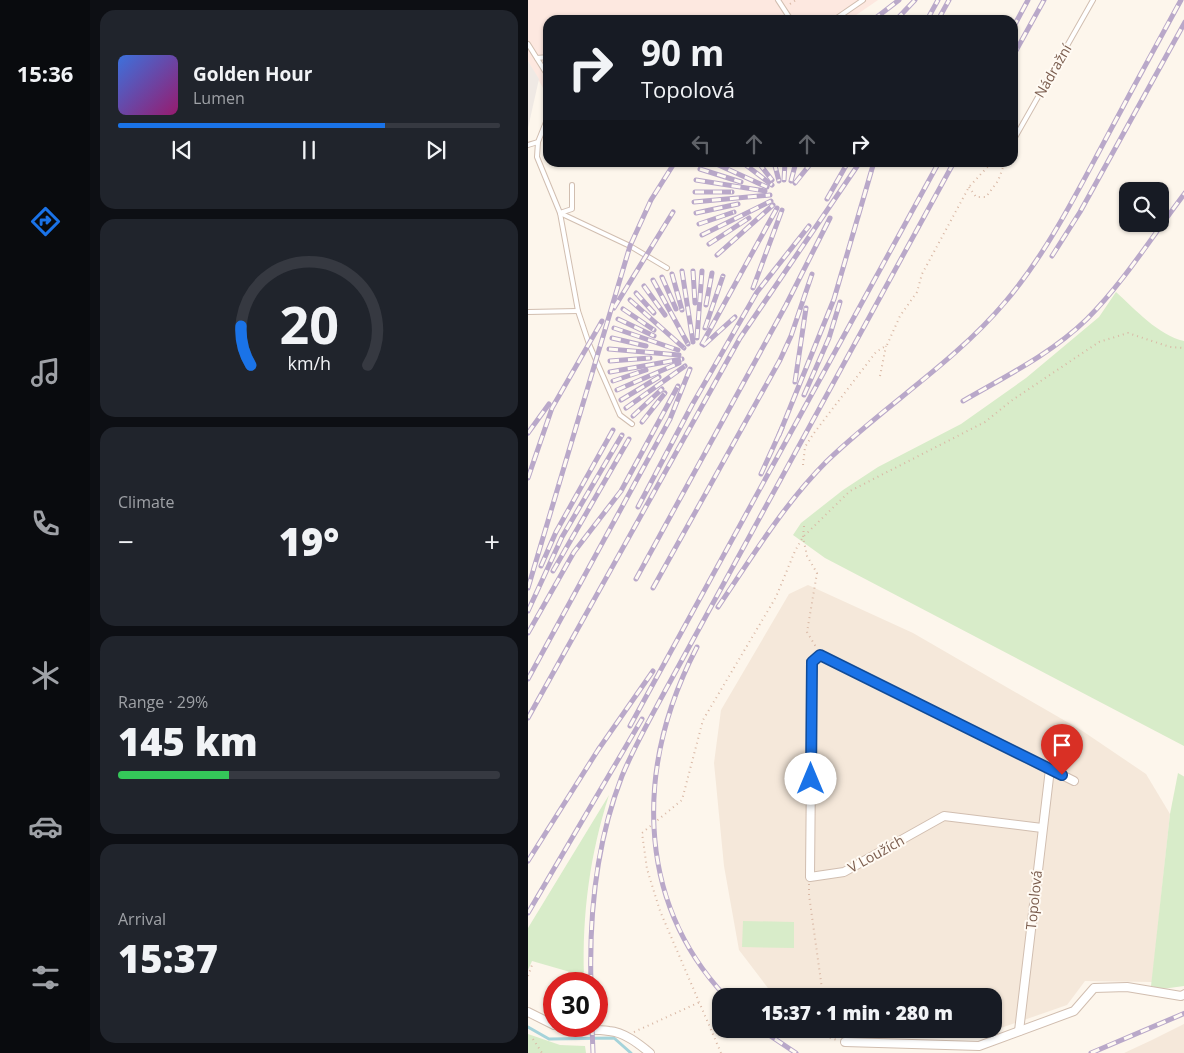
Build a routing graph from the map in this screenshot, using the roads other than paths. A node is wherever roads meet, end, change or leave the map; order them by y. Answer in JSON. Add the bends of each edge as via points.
{"nodes":[{"id":1,"x":778,"y":0,"type":"edge"},
{"id":2,"x":862,"y":0,"type":"edge"},
{"id":3,"x":1093,"y":0,"type":"edge"},
{"id":4,"x":788,"y":15,"type":"edge"},
{"id":5,"x":841,"y":15,"type":"edge"},
{"id":6,"x":528,"y":44,"type":"edge"},
{"id":7,"x":538,"y":58,"type":"junction"},
{"id":8,"x":543,"y":58,"type":"edge"},
{"id":9,"x":543,"y":67,"type":"edge"},
{"id":10,"x":543,"y":130,"type":"edge"},
{"id":11,"x":1018,"y":132,"type":"edge"},
{"id":12,"x":538,"y":142,"type":"junction"},
{"id":13,"x":528,"y":145,"type":"edge"},
{"id":14,"x":572,"y":185,"type":"dead end"},
{"id":15,"x":560,"y":213,"type":"junction"},
{"id":16,"x":667,"y":268,"type":"dead end"},
{"id":17,"x":578,"y":311,"type":"junction"},
{"id":18,"x":528,"y":312,"type":"edge"},
{"id":19,"x":632,"y":424,"type":"dead end"},
{"id":20,"x":1050,"y":769,"type":"junction"},
{"id":21,"x":1074,"y":781,"type":"dead end"},
{"id":22,"x":1042,"y":828,"type":"junction"},
{"id":23,"x":1184,"y":994,"type":"edge"},
{"id":24,"x":528,"y":1012,"type":"edge"},
{"id":25,"x":543,"y":1020,"type":"edge"},
{"id":26,"x":608,"y":1030,"type":"edge"},
{"id":27,"x":1019,"y":1031,"type":"junction"},
{"id":28,"x":845,"y":1042,"type":"road end"},
{"id":29,"x":650,"y":1053,"type":"edge"}],
"edges":[{"from":1,"to":4,"type":"lane"},
{"from":2,"to":5,"type":"lane"},
{"from":3,"to":11,"type":"lane","name":"Nádražní"},
{"from":6,"to":7,"type":"lane"},
{"from":7,"to":8,"type":"lane"},
{"from":7,"to":9,"type":"lane"},
{"from":10,"to":12,"type":"lane"},
{"from":12,"to":13,"type":"lane"},
{"from":12,"to":15,"type":"lane","via":[[536,157]]},
{"from":14,"to":15,"type":"lane","via":[[572,209]]},
{"from":15,"to":16,"type":"lane","via":[[630,246]]},
{"from":15,"to":17,"type":"lane"},
{"from":17,"to":18,"type":"lane"},
{"from":17,"to":19,"type":"lane","via":[[620,415]]},
{"from":20,"to":21,"type":"street"},
{"from":20,"to":22,"type":"street","name":"Topolová"},
{"from":20,"to":22,"type":"street","name":"V Loužích","via":[[820,655],[812,662],[810,877],[844,872],[944,816]]},
{"from":22,"to":27,"type":"street","name":"Topolová"},
{"from":23,"to":27,"type":"street","via":[[1127,987],[1094,988],[1074,1012]]},
{"from":24,"to":25,"type":"street"},
{"from":26,"to":29,"type":"street","via":[[626,1037]]},
{"from":27,"to":28,"type":"street","via":[[979,1046]]}]}
